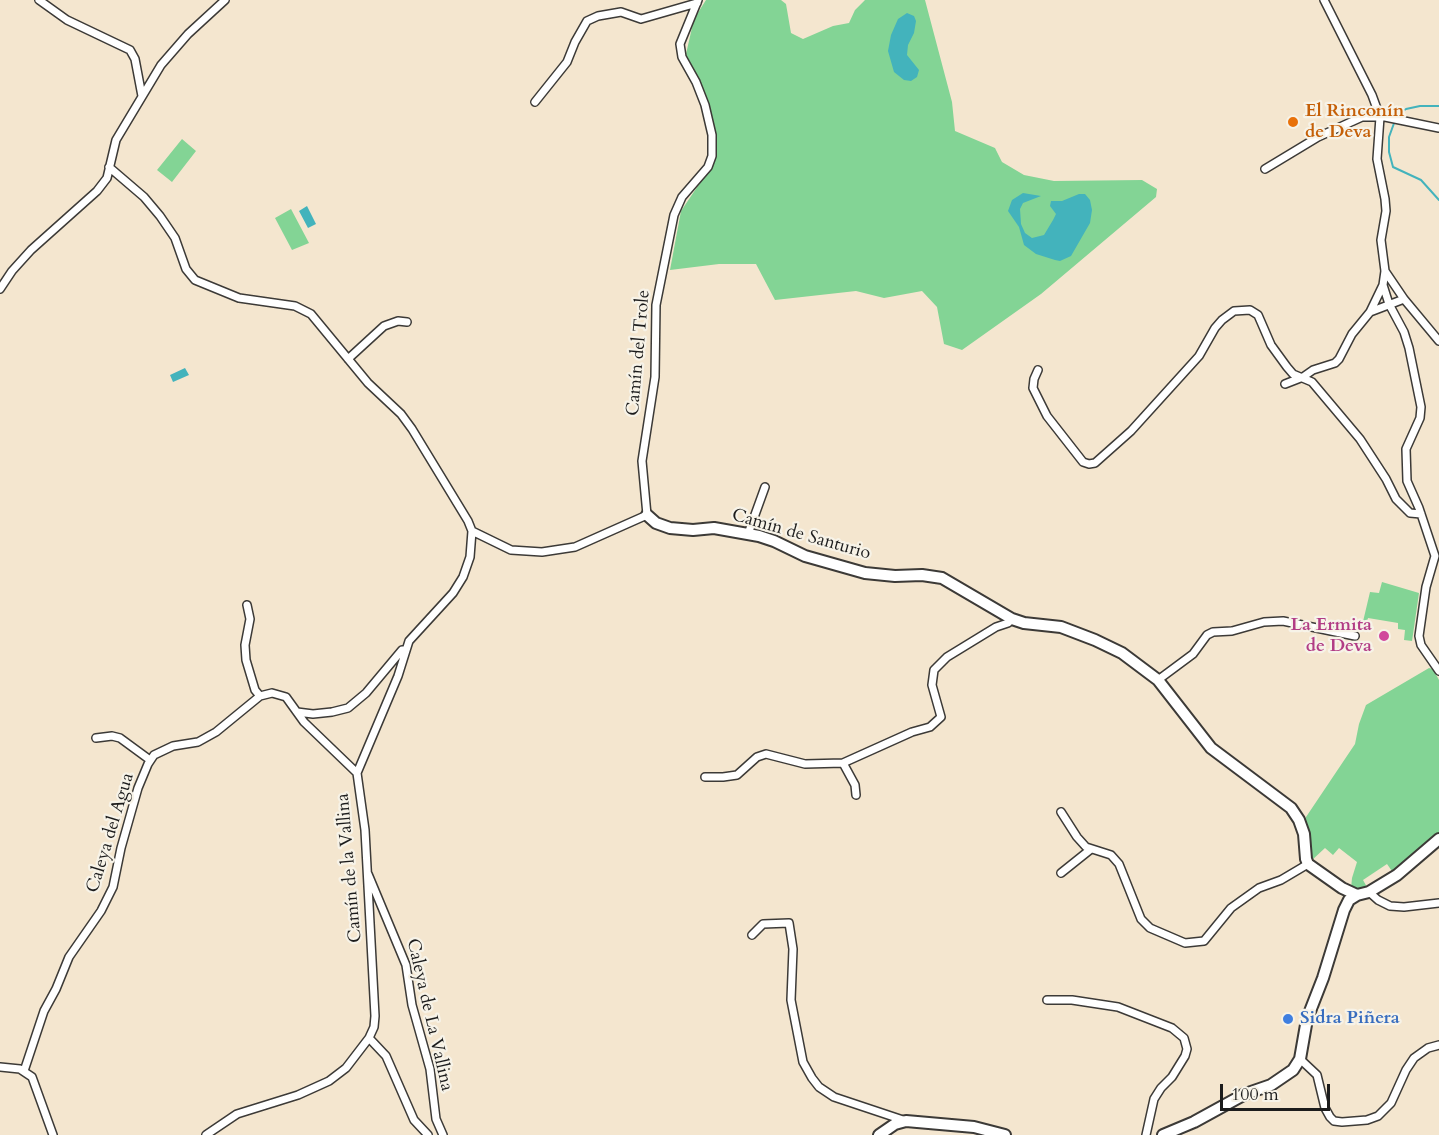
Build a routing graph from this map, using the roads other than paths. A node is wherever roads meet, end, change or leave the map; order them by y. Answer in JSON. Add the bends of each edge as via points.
{"nodes":[{"id":1,"x":39,"y":0,"type":"edge"},
{"id":2,"x":225,"y":0,"type":"edge"},
{"id":3,"x":1324,"y":0,"type":"edge"},
{"id":4,"x":698,"y":1,"type":"edge"},
{"id":5,"x":142,"y":96,"type":"junction"},
{"id":6,"x":535,"y":102,"type":"dead end"},
{"id":7,"x":1380,"y":117,"type":"junction"},
{"id":8,"x":1439,"y":128,"type":"edge"},
{"id":9,"x":109,"y":167,"type":"junction"},
{"id":10,"x":1265,"y":170,"type":"dead end"},
{"id":11,"x":1386,"y":271,"type":"junction"},
{"id":12,"x":1383,"y":285,"type":"junction"},
{"id":13,"x":0,"y":289,"type":"edge"},
{"id":14,"x":1404,"y":299,"type":"junction"},
{"id":15,"x":1389,"y":304,"type":"junction"},
{"id":16,"x":1370,"y":312,"type":"junction"},
{"id":17,"x":407,"y":322,"type":"dead end"},
{"id":18,"x":1439,"y":342,"type":"edge"},
{"id":19,"x":348,"y":359,"type":"junction"},
{"id":20,"x":1038,"y":370,"type":"dead end"},
{"id":21,"x":1303,"y":377,"type":"junction"},
{"id":22,"x":1285,"y":384,"type":"dead end"},
{"id":23,"x":765,"y":487,"type":"dead end"},
{"id":24,"x":1421,"y":514,"type":"junction"},
{"id":25,"x":647,"y":516,"type":"junction"},
{"id":26,"x":472,"y":531,"type":"junction"},
{"id":27,"x":748,"y":534,"type":"junction"},
{"id":28,"x":247,"y":605,"type":"dead end"},
{"id":29,"x":1012,"y":619,"type":"junction"},
{"id":30,"x":1355,"y":636,"type":"dead end"},
{"id":31,"x":406,"y":650,"type":"junction"},
{"id":32,"x":1439,"y":672,"type":"edge"},
{"id":33,"x":1158,"y":680,"type":"junction"},
{"id":34,"x":260,"y":696,"type":"junction"},
{"id":35,"x":296,"y":712,"type":"junction"},
{"id":36,"x":96,"y":738,"type":"dead end"},
{"id":37,"x":150,"y":760,"type":"junction"},
{"id":38,"x":843,"y":763,"type":"junction"},
{"id":39,"x":357,"y":773,"type":"junction"},
{"id":40,"x":705,"y":777,"type":"dead end"},
{"id":41,"x":856,"y":795,"type":"dead end"},
{"id":42,"x":1061,"y":812,"type":"dead end"},
{"id":43,"x":1439,"y":839,"type":"edge"},
{"id":44,"x":1091,"y":849,"type":"junction"},
{"id":45,"x":1308,"y":864,"type":"junction"},
{"id":46,"x":366,"y":870,"type":"junction"},
{"id":47,"x":1061,"y":873,"type":"dead end"},
{"id":48,"x":1369,"y":892,"type":"junction"},
{"id":49,"x":1357,"y":895,"type":"junction"},
{"id":50,"x":1439,"y":903,"type":"edge"},
{"id":51,"x":752,"y":934,"type":"dead end"},
{"id":52,"x":1047,"y":1000,"type":"dead end"},
{"id":53,"x":369,"y":1038,"type":"junction"},
{"id":54,"x":1439,"y":1045,"type":"edge"},
{"id":55,"x":1300,"y":1059,"type":"junction"},
{"id":56,"x":0,"y":1067,"type":"edge"},
{"id":57,"x":24,"y":1071,"type":"junction"},
{"id":58,"x":906,"y":1121,"type":"junction"},
{"id":59,"x":53,"y":1135,"type":"edge"},
{"id":60,"x":206,"y":1135,"type":"edge"},
{"id":61,"x":428,"y":1135,"type":"edge"},
{"id":62,"x":443,"y":1135,"type":"edge"},
{"id":63,"x":879,"y":1135,"type":"edge"},
{"id":64,"x":1005,"y":1135,"type":"edge"},
{"id":65,"x":1146,"y":1135,"type":"edge"},
{"id":66,"x":1163,"y":1135,"type":"edge"}],
"edges":[{"from":1,"to":5,"type":"street","via":[[67,20],[130,50]]},
{"from":2,"to":5,"type":"street","via":[[182,40]]},
{"from":3,"to":7,"type":"street"},
{"from":4,"to":6,"type":"street","via":[[641,19],[621,12],[587,21],[567,62]]},
{"from":4,"to":25,"type":"street","name":"Camín del Trole","via":[[680,44],[682,57],[705,105],[712,156],[708,167],[682,197],[674,215],[656,305],[655,377],[642,461]]},
{"from":5,"to":9,"type":"street","via":[[116,140]]},
{"from":7,"to":8,"type":"street"},
{"from":7,"to":10,"type":"street","via":[[1352,120],[1300,146]]},
{"from":7,"to":11,"type":"street","via":[[1377,153],[1386,211],[1381,240]]},
{"from":9,"to":13,"type":"street","via":[[107,178],[97,191],[31,250]]},
{"from":9,"to":19,"type":"street","via":[[160,216],[195,280],[238,298],[305,310]]},
{"from":11,"to":12,"type":"street"},
{"from":11,"to":14,"type":"street"},
{"from":12,"to":15,"type":"street"},
{"from":12,"to":16,"type":"street"},
{"from":14,"to":15,"type":"street"},
{"from":14,"to":18,"type":"street"},
{"from":15,"to":16,"type":"street"},
{"from":15,"to":24,"type":"street","via":[[1404,332],[1420,396],[1420,418],[1408,441],[1406,460],[1407,481]]},
{"from":16,"to":21,"type":"street","via":[[1339,359]]},
{"from":17,"to":19,"type":"street","via":[[384,326]]},
{"from":19,"to":26,"type":"street","via":[[412,429]]},
{"from":20,"to":21,"type":"street","via":[[1033,388],[1047,416],[1083,462],[1089,464],[1131,431],[1198,356],[1215,328],[1234,311],[1251,310],[1258,315],[1276,353],[1293,374]]},
{"from":21,"to":22,"type":"street"},
{"from":21,"to":24,"type":"street","via":[[1317,387],[1360,439],[1400,504],[1410,513]]},
{"from":23,"to":27,"type":"street"},
{"from":24,"to":32,"type":"street","via":[[1434,556],[1419,636]]},
{"from":25,"to":26,"type":"street","via":[[575,548],[550,552],[511,550]]},
{"from":25,"to":27,"type":"street","name":"Camín de Santurio","via":[[670,528],[714,528]]},
{"from":26,"to":31,"type":"street","name":"Camín de la Vallina","via":[[470,557],[462,577],[453,593],[409,641]]},
{"from":27,"to":29,"type":"street","name":"Camín de Santurio","via":[[846,568],[942,578]]},
{"from":28,"to":34,"type":"street","via":[[250,619],[246,660]]},
{"from":29,"to":33,"type":"street","name":"Camín de Santurio","via":[[1061,627],[1095,640],[1122,653]]},
{"from":29,"to":38,"type":"street","via":[[947,657],[934,670],[940,720]]},
{"from":30,"to":33,"type":"street","via":[[1283,621],[1213,632],[1193,654]]},
{"from":31,"to":35,"type":"street","via":[[348,708],[313,714]]},
{"from":31,"to":39,"type":"street","name":"Camín de la Vallina"},
{"from":33,"to":45,"type":"street","name":"Camín de Santurio","via":[[1211,748],[1291,808],[1304,834]]},
{"from":34,"to":35,"type":"street","via":[[282,695]]},
{"from":34,"to":37,"type":"street","name":"Caleya del Agua","via":[[209,736],[192,744],[167,748]]},
{"from":35,"to":39,"type":"street"},
{"from":36,"to":37,"type":"street","via":[[120,738]]},
{"from":37,"to":57,"type":"street","name":"Caleya del Agua","via":[[125,830],[113,887],[69,957],[44,1011]]},
{"from":38,"to":40,"type":"street","via":[[805,764],[766,753],[737,775]]},
{"from":38,"to":41,"type":"street"},
{"from":39,"to":46,"type":"street","name":"Camín de la Vallina"},
{"from":42,"to":44,"type":"street","via":[[1077,837]]},
{"from":43,"to":48,"type":"street","via":[[1397,875]]},
{"from":44,"to":45,"type":"street","via":[[1111,855],[1119,864],[1147,926],[1193,944],[1204,941],[1231,908],[1259,888]]},
{"from":44,"to":47,"type":"street"},
{"from":45,"to":49,"type":"street"},
{"from":46,"to":53,"type":"street","name":"Camín de la Vallina","via":[[375,1016]]},
{"from":46,"to":62,"type":"street","name":"Caleya de La Vallina","via":[[406,965],[412,1005],[430,1069],[436,1119]]},
{"from":48,"to":49,"type":"street"},
{"from":48,"to":50,"type":"street","via":[[1390,906]]},
{"from":49,"to":55,"type":"street","via":[[1344,909],[1307,1019]]},
{"from":51,"to":58,"type":"street","via":[[763,924],[789,923],[790,992],[803,1062],[819,1087],[834,1097]]},
{"from":52,"to":65,"type":"street","via":[[1118,1007],[1172,1028],[1184,1038],[1185,1056],[1154,1099]]},
{"from":53,"to":60,"type":"street","name":"Camín de la Vallina","via":[[346,1068],[329,1081],[237,1114]]},
{"from":53,"to":61,"type":"street","via":[[386,1056],[414,1120]]},
{"from":54,"to":55,"type":"street","via":[[1414,1058],[1391,1103],[1378,1116],[1367,1120],[1334,1120],[1325,1108],[1317,1075]]},
{"from":55,"to":66,"type":"street","via":[[1293,1070],[1271,1085]]},
{"from":56,"to":57,"type":"street"},
{"from":57,"to":59,"type":"street","via":[[35,1082]]},
{"from":58,"to":63,"type":"street"},
{"from":58,"to":64,"type":"street","via":[[974,1127]]}]}
